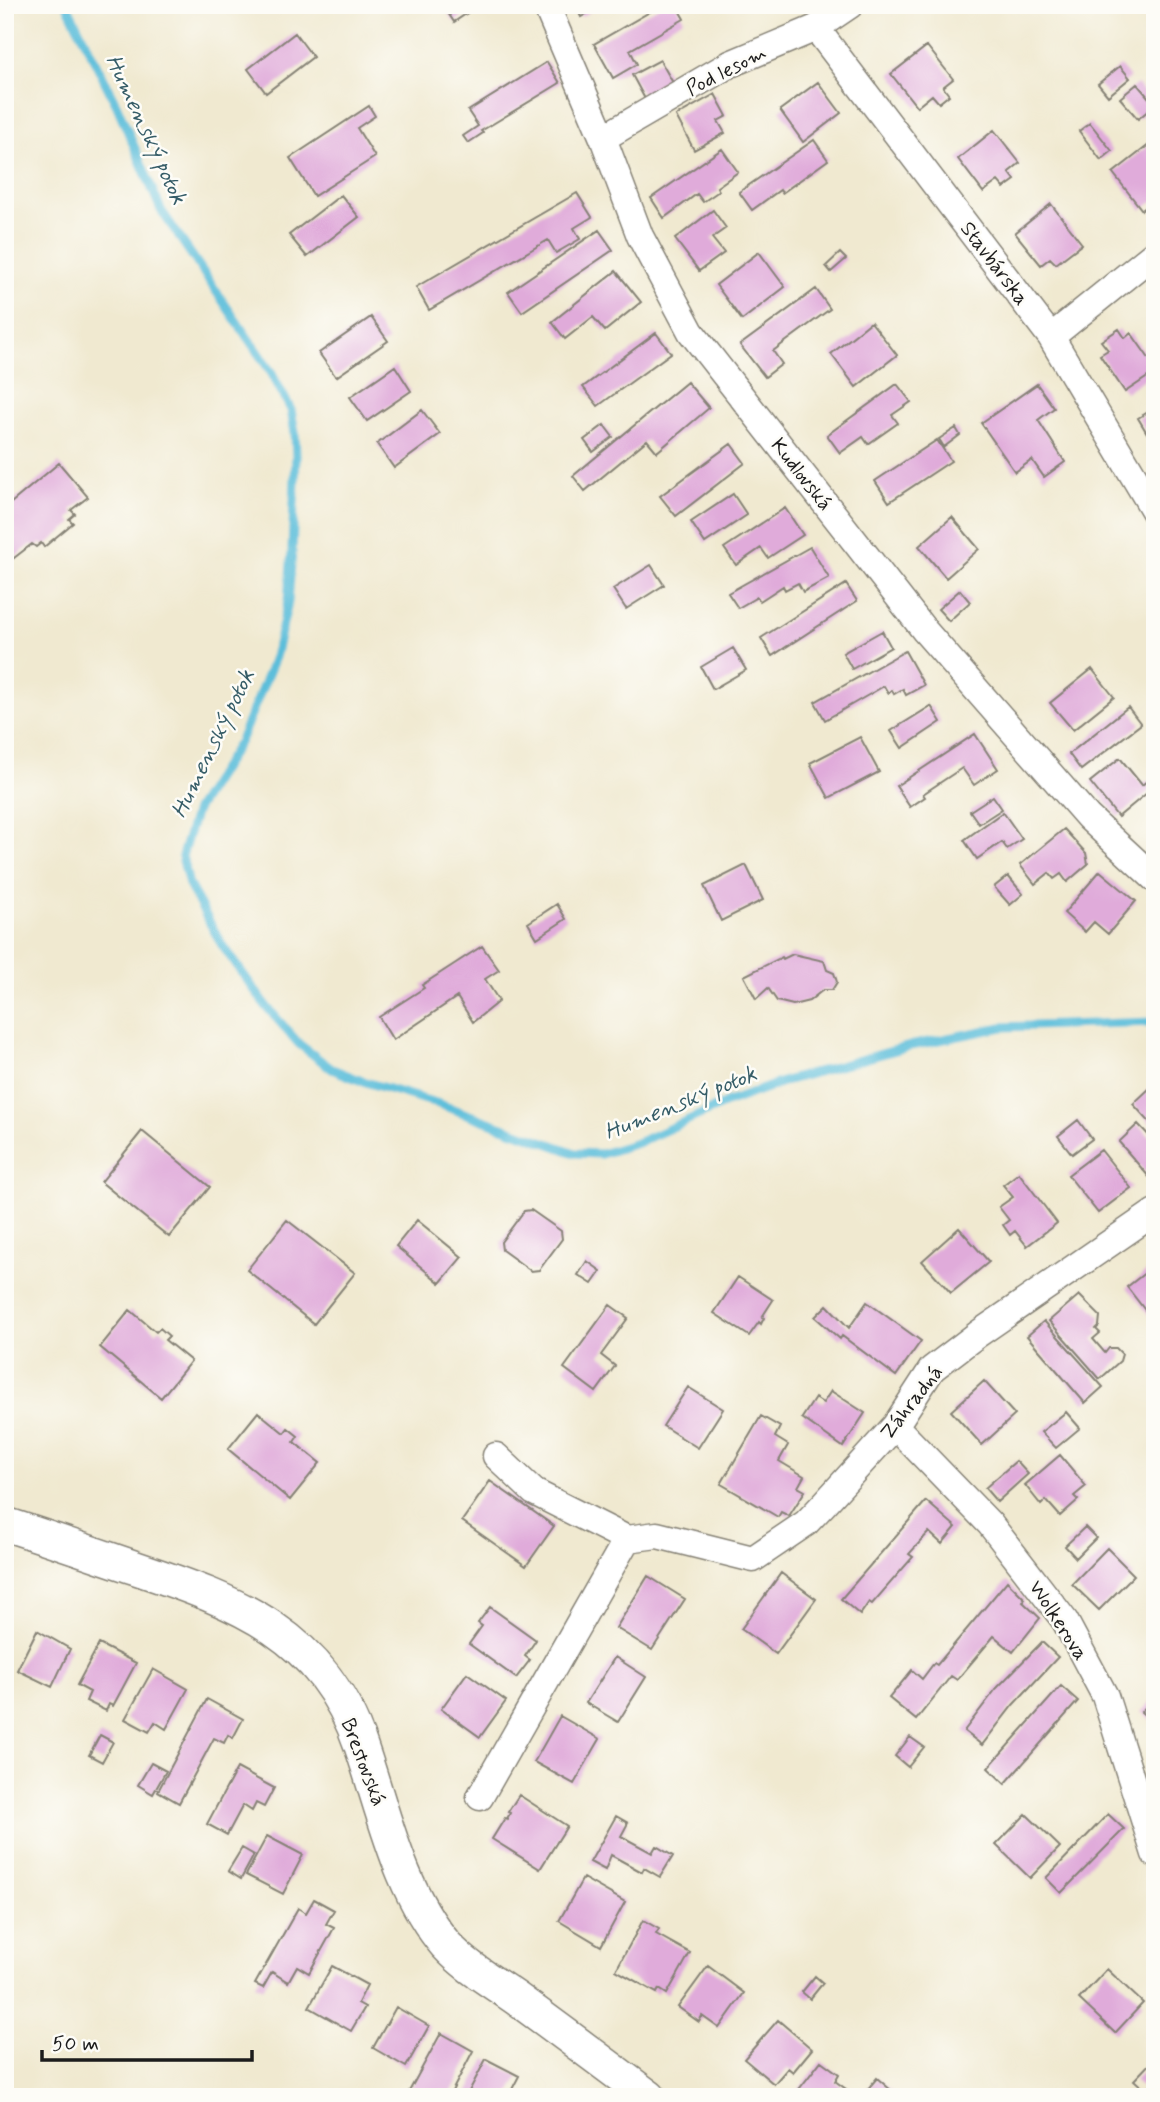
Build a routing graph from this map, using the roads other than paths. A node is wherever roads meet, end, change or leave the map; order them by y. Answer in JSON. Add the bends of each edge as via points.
{"nodes":[{"id":1,"x":546,"y":5,"type":"edge"},
{"id":2,"x":850,"y":5,"type":"edge"},
{"id":3,"x":816,"y":28,"type":"junction"},
{"id":4,"x":603,"y":138,"type":"junction"},
{"id":5,"x":1155,"y":253,"type":"edge"},
{"id":6,"x":1051,"y":337,"type":"junction"},
{"id":7,"x":1155,"y":512,"type":"edge"},
{"id":8,"x":1155,"y":879,"type":"edge"},
{"id":9,"x":1155,"y":1212,"type":"edge"},
{"id":10,"x":895,"y":1426,"type":"junction"},
{"id":11,"x":496,"y":1455,"type":"dead end"},
{"id":12,"x":5,"y":1524,"type":"edge"},
{"id":13,"x":627,"y":1539,"type":"junction"},
{"id":14,"x":480,"y":1797,"type":"dead end"},
{"id":15,"x":1155,"y":1854,"type":"edge"},
{"id":16,"x":649,"y":2097,"type":"edge"}],
"edges":[{"from":1,"to":4,"type":"street","name":"Kudlovská"},
{"from":2,"to":3,"type":"street","name":"Pod lesom"},
{"from":3,"to":4,"type":"street","name":"Pod lesom","via":[[730,64]]},
{"from":3,"to":6,"type":"street","name":"Stavbárska"},
{"from":4,"to":8,"type":"street","name":"Kudlovská","via":[[640,236],[691,332],[925,631],[1088,817]]},
{"from":5,"to":6,"type":"street"},
{"from":6,"to":7,"type":"street","name":"Stavbárska"},
{"from":9,"to":10,"type":"street","name":"Záhradná","via":[[932,1369]]},
{"from":10,"to":13,"type":"street","name":"Záhradná","via":[[806,1523],[753,1559],[657,1535]]},
{"from":10,"to":15,"type":"street","name":"Wolkerova","via":[[990,1524],[1065,1621],[1105,1696]]},
{"from":11,"to":13,"type":"street","via":[[534,1492]]},
{"from":12,"to":16,"type":"street","name":"Brestovská","via":[[196,1588],[250,1612],[308,1656],[327,1676],[358,1736],[399,1860],[424,1913],[446,1944],[480,1975]]},
{"from":13,"to":14,"type":"street"}]}
